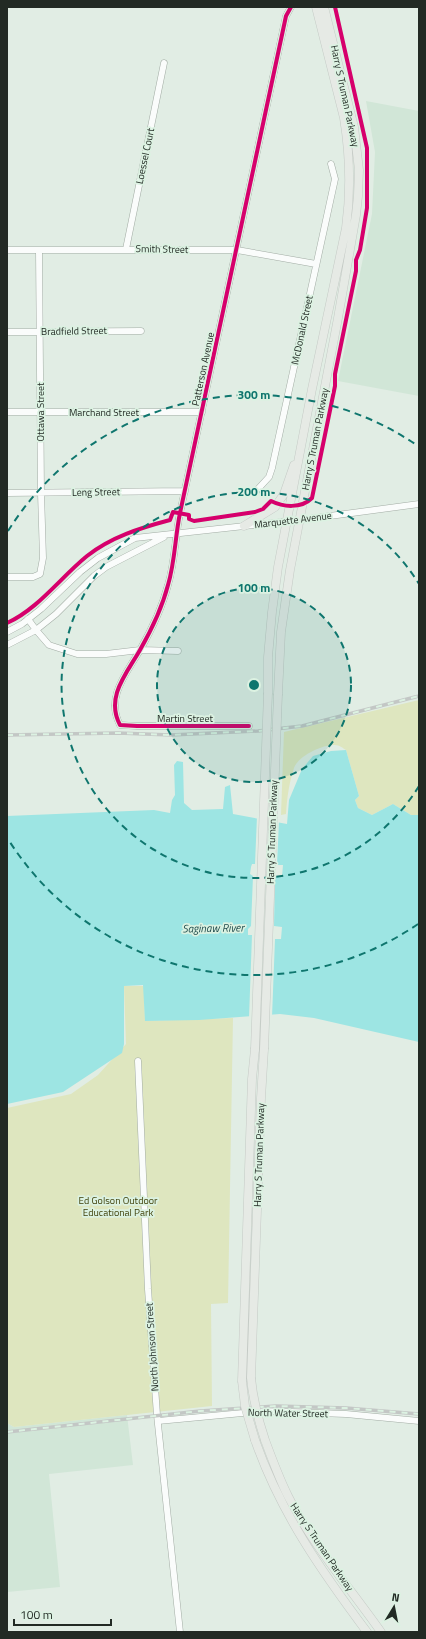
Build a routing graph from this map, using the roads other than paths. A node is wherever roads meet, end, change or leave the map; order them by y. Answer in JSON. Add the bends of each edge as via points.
{"nodes":[{"id":1,"x":291,"y":7,"type":"edge"},
{"id":2,"x":316,"y":7,"type":"edge"},
{"id":3,"x":324,"y":7,"type":"edge"},
{"id":4,"x":164,"y":63,"type":"dead end"},
{"id":5,"x":331,"y":164,"type":"dead end"},
{"id":6,"x":126,"y":249,"type":"junction"},
{"id":7,"x":7,"y":250,"type":"edge"},
{"id":8,"x":39,"y":250,"type":"junction"},
{"id":9,"x":237,"y":250,"type":"junction"},
{"id":10,"x":316,"y":264,"type":"junction"},
{"id":11,"x":141,"y":330,"type":"dead end"},
{"id":12,"x":7,"y":332,"type":"edge"},
{"id":13,"x":40,"y":332,"type":"junction"},
{"id":14,"x":7,"y":412,"type":"edge"},
{"id":15,"x":40,"y":412,"type":"junction"},
{"id":16,"x":202,"y":412,"type":"junction"},
{"id":17,"x":300,"y":453,"type":"junction"},
{"id":18,"x":257,"y":490,"type":"dead end"},
{"id":19,"x":185,"y":491,"type":"junction"},
{"id":20,"x":7,"y":493,"type":"edge"},
{"id":21,"x":41,"y":493,"type":"junction"},
{"id":22,"x":419,"y":504,"type":"edge"},
{"id":23,"x":300,"y":520,"type":"junction"},
{"id":24,"x":287,"y":521,"type":"junction"},
{"id":25,"x":244,"y":526,"type":"junction"},
{"id":26,"x":176,"y":534,"type":"junction"},
{"id":27,"x":166,"y":536,"type":"junction"},
{"id":28,"x":7,"y":577,"type":"edge"},
{"id":29,"x":28,"y":619,"type":"junction"},
{"id":30,"x":36,"y":630,"type":"junction"},
{"id":31,"x":7,"y":632,"type":"edge"},
{"id":32,"x":7,"y":645,"type":"edge"},
{"id":33,"x":140,"y":650,"type":"junction"},
{"id":34,"x":178,"y":651,"type":"dead end"},
{"id":35,"x":120,"y":725,"type":"joint"},
{"id":36,"x":249,"y":726,"type":"dead end"},
{"id":37,"x":138,"y":1061,"type":"dead end"},
{"id":38,"x":419,"y":1420,"type":"edge"},
{"id":39,"x":158,"y":1421,"type":"junction"},
{"id":40,"x":180,"y":1632,"type":"edge"},
{"id":41,"x":367,"y":1632,"type":"edge"},
{"id":42,"x":381,"y":1632,"type":"edge"}],
"edges":[{"from":1,"to":9,"type":"street","name":"Patterson Avenue","via":[[286,16]]},
{"from":2,"to":17,"type":"main road","name":"Harry S Truman Parkway","via":[[344,118],[350,192],[346,228]]},
{"from":3,"to":23,"type":"main road","name":"Harry S Truman Parkway","via":[[354,127],[358,196],[345,280]]},
{"from":4,"to":6,"type":"street","name":"Loessel Court"},
{"from":5,"to":10,"type":"street","name":"McDonald Street","via":[[335,179]]},
{"from":6,"to":8,"type":"street","name":"Smith Street"},
{"from":6,"to":9,"type":"street","name":"Smith Street"},
{"from":7,"to":8,"type":"street","name":"Smith Street"},
{"from":8,"to":13,"type":"street","name":"Ottawa Street"},
{"from":9,"to":10,"type":"street","name":"Smith Street"},
{"from":9,"to":16,"type":"street","name":"Patterson Avenue"},
{"from":10,"to":18,"type":"street","name":"McDonald Street","via":[[272,468],[269,477]]},
{"from":11,"to":13,"type":"street","name":"Bradfield Street"},
{"from":12,"to":13,"type":"street","name":"Bradfield Street"},
{"from":13,"to":15,"type":"street","name":"Ottawa Street"},
{"from":14,"to":15,"type":"street","name":"Marchand Street"},
{"from":15,"to":16,"type":"street","name":"Marchand Street"},
{"from":15,"to":21,"type":"street","name":"Ottawa Street"},
{"from":16,"to":19,"type":"street","name":"Patterson Avenue"},
{"from":17,"to":24,"type":"main road","name":"Harry S Truman Parkway"},
{"from":17,"to":25,"type":"main road","via":[[280,501],[271,511]]},
{"from":19,"to":21,"type":"street","name":"Leng Street"},
{"from":19,"to":26,"type":"street","name":"Patterson Avenue"},
{"from":20,"to":21,"type":"street","name":"Leng Street"},
{"from":21,"to":28,"type":"street","name":"Ottawa Street","via":[[43,558],[40,574],[33,577]]},
{"from":22,"to":23,"type":"street","name":"Marquette Avenue"},
{"from":23,"to":24,"type":"street","name":"Marquette Avenue"},
{"from":23,"to":42,"type":"main road","name":"Harry S Truman Parkway","bridge":true,"via":[[281,632],[251,1378],[256,1415],[280,1479],[313,1537]]},
{"from":24,"to":25,"type":"street","name":"Marquette Avenue"},
{"from":24,"to":41,"type":"main road","name":"Harry S Truman Parkway","bridge":true,"via":[[272,612],[268,657],[242,1381],[245,1406],[272,1484],[298,1534]]},
{"from":25,"to":26,"type":"street","name":"Marquette Avenue"},
{"from":26,"to":27,"type":"street","name":"Marquette Avenue"},
{"from":26,"to":33,"type":"street","name":"Patterson Avenue","via":[[169,584],[159,613]]},
{"from":27,"to":29,"type":"street","name":"Marquette Avenue","via":[[135,538],[108,551],[80,572],[49,603]]},
{"from":27,"to":30,"type":"street","name":"Marquette Avenue","via":[[106,567]]},
{"from":29,"to":30,"type":"street"},
{"from":29,"to":31,"type":"street","name":"Marquette Avenue"},
{"from":30,"to":32,"type":"street","name":"Marquette Avenue"},
{"from":30,"to":33,"type":"street","via":[[49,644],[77,654]]},
{"from":33,"to":34,"type":"street"},
{"from":33,"to":35,"type":"street","name":"Patterson Avenue","via":[[122,678],[118,691],[115,704],[116,717]]},
{"from":35,"to":36,"type":"street","name":"Martin Street"},
{"from":37,"to":39,"type":"street","name":"North Johnson Street","via":[[148,1289]]},
{"from":38,"to":39,"type":"street","name":"North Water Street","via":[[263,1411]]},
{"from":39,"to":40,"type":"street","name":"North Johnson Street"}]}
